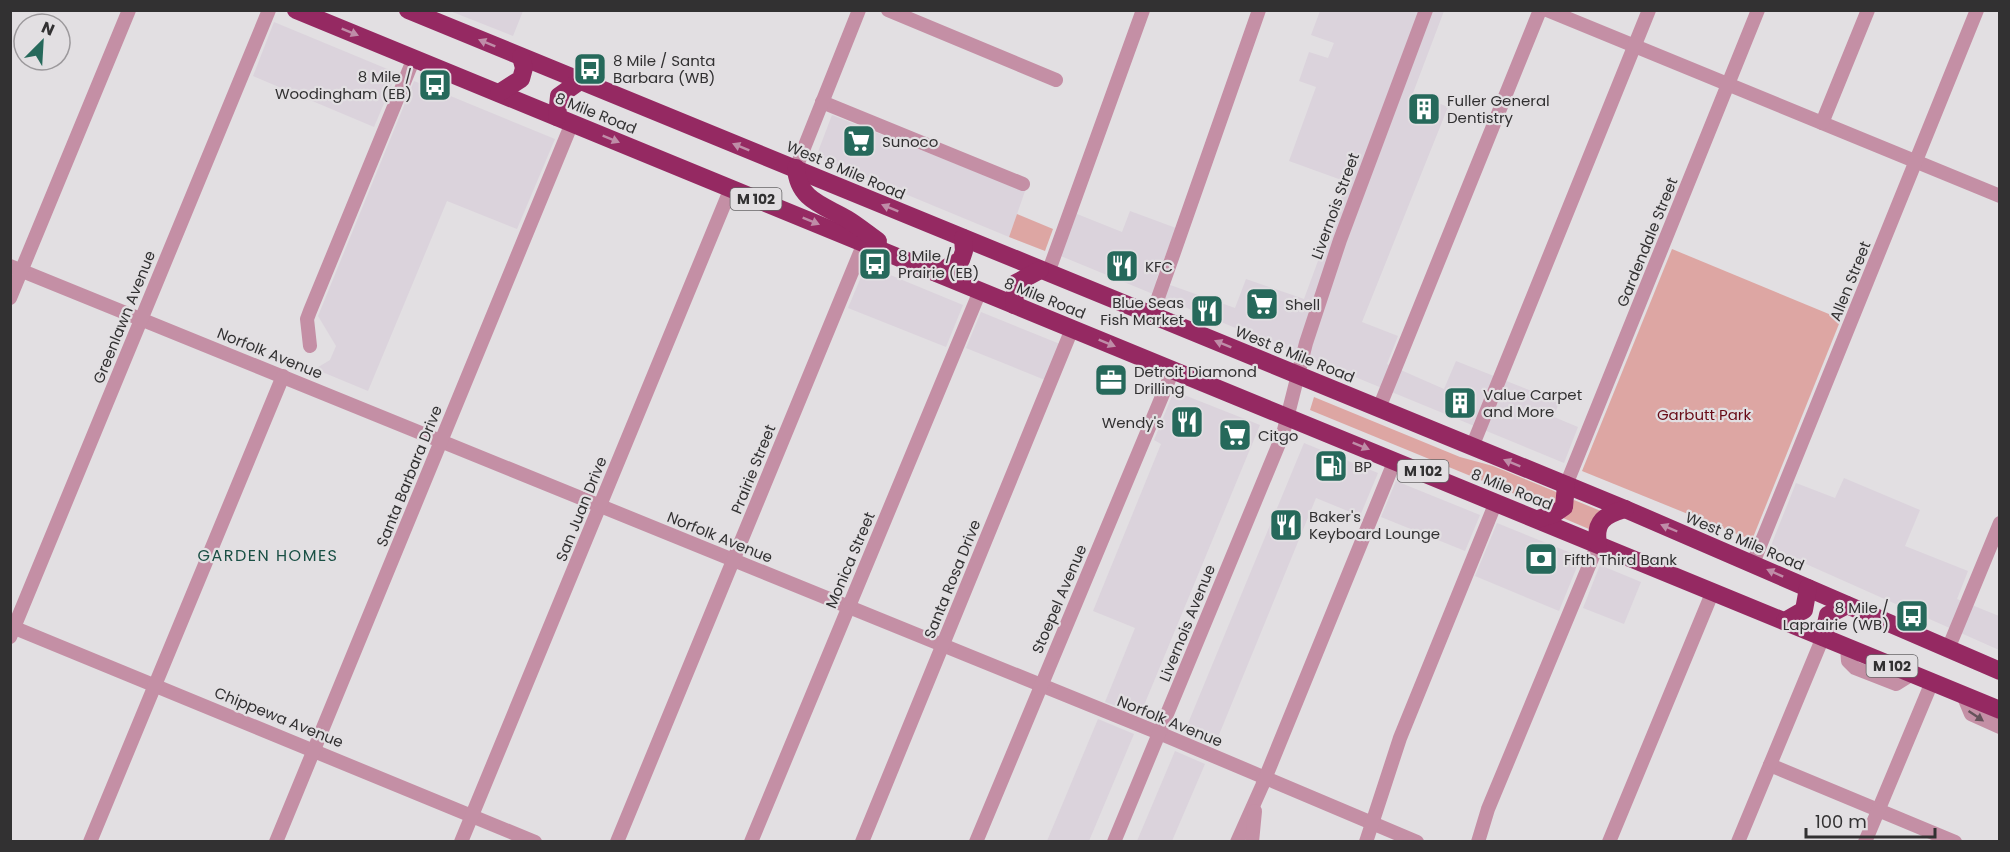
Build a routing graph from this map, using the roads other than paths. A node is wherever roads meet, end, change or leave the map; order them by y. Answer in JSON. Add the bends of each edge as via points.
{"nodes":[{"id":1,"x":129,"y":10,"type":"edge"},
{"id":2,"x":269,"y":10,"type":"edge"},
{"id":3,"x":296,"y":10,"type":"edge"},
{"id":4,"x":408,"y":10,"type":"edge"},
{"id":5,"x":859,"y":10,"type":"edge"},
{"id":6,"x":888,"y":10,"type":"edge"},
{"id":7,"x":1143,"y":10,"type":"edge"},
{"id":8,"x":1259,"y":10,"type":"edge"},
{"id":9,"x":1426,"y":10,"type":"edge"},
{"id":10,"x":1540,"y":10,"type":"edge"},
{"id":11,"x":1547,"y":10,"type":"edge"},
{"id":12,"x":1649,"y":10,"type":"edge"},
{"id":13,"x":1758,"y":10,"type":"edge"},
{"id":14,"x":1868,"y":10,"type":"edge"},
{"id":15,"x":1977,"y":10,"type":"edge"},
{"id":16,"x":1634,"y":46,"type":"junction"},
{"id":17,"x":521,"y":57,"type":"junction"},
{"id":18,"x":414,"y":58,"type":"junction"},
{"id":19,"x":1056,"y":80,"type":"dead end"},
{"id":20,"x":580,"y":81,"type":"junction"},
{"id":21,"x":1728,"y":84,"type":"junction"},
{"id":22,"x":499,"y":93,"type":"junction"},
{"id":23,"x":822,"y":102,"type":"junction"},
{"id":24,"x":565,"y":120,"type":"junction"},
{"id":25,"x":1822,"y":123,"type":"junction"},
{"id":26,"x":1916,"y":162,"type":"junction"},
{"id":27,"x":796,"y":168,"type":"junction"},
{"id":28,"x":1023,"y":184,"type":"dead end"},
{"id":29,"x":731,"y":188,"type":"junction"},
{"id":30,"x":2000,"y":196,"type":"edge"},
{"id":31,"x":963,"y":238,"type":"junction"},
{"id":32,"x":864,"y":243,"type":"junction"},
{"id":33,"x":903,"y":259,"type":"junction"},
{"id":34,"x":16,"y":268,"type":"edge"},
{"id":35,"x":1044,"y":271,"type":"junction"},
{"id":36,"x":937,"y":273,"type":"junction"},
{"id":37,"x":980,"y":291,"type":"junction"},
{"id":38,"x":10,"y":298,"type":"edge"},
{"id":39,"x":1014,"y":304,"type":"junction"},
{"id":40,"x":1152,"y":315,"type":"junction"},
{"id":41,"x":141,"y":319,"type":"junction"},
{"id":42,"x":1072,"y":329,"type":"junction"},
{"id":43,"x":309,"y":346,"type":"dead end"},
{"id":44,"x":1173,"y":370,"type":"junction"},
{"id":45,"x":1297,"y":375,"type":"junction"},
{"id":46,"x":283,"y":376,"type":"junction"},
{"id":47,"x":1378,"y":408,"type":"junction"},
{"id":48,"x":1287,"y":416,"type":"junction"},
{"id":49,"x":441,"y":441,"type":"junction"},
{"id":50,"x":1472,"y":447,"type":"junction"},
{"id":51,"x":1395,"y":460,"type":"junction"},
{"id":52,"x":1566,"y":485,"type":"junction"},
{"id":53,"x":1496,"y":502,"type":"junction"},
{"id":54,"x":599,"y":506,"type":"junction"},
{"id":55,"x":1625,"y":509,"type":"junction"},
{"id":56,"x":1538,"y":519,"type":"junction"},
{"id":57,"x":2000,"y":523,"type":"edge"},
{"id":58,"x":1598,"y":544,"type":"junction"},
{"id":59,"x":733,"y":560,"type":"junction"},
{"id":60,"x":1753,"y":563,"type":"junction"},
{"id":61,"x":1808,"y":588,"type":"junction"},
{"id":62,"x":1713,"y":591,"type":"junction"},
{"id":63,"x":1847,"y":605,"type":"junction"},
{"id":64,"x":848,"y":607,"type":"junction"},
{"id":65,"x":1785,"y":621,"type":"junction"},
{"id":66,"x":12,"y":630,"type":"edge"},
{"id":67,"x":1823,"y":637,"type":"junction"},
{"id":68,"x":942,"y":646,"type":"junction"},
{"id":69,"x":1948,"y":649,"type":"junction"},
{"id":70,"x":2000,"y":671,"type":"edge"},
{"id":71,"x":1932,"y":682,"type":"junction"},
{"id":72,"x":155,"y":684,"type":"junction"},
{"id":73,"x":1040,"y":686,"type":"junction"},
{"id":74,"x":1963,"y":695,"type":"junction"},
{"id":75,"x":2000,"y":710,"type":"edge"},
{"id":76,"x":2000,"y":728,"type":"edge"},
{"id":77,"x":1159,"y":734,"type":"junction"},
{"id":78,"x":314,"y":749,"type":"junction"},
{"id":79,"x":1770,"y":765,"type":"junction"},
{"id":80,"x":1265,"y":779,"type":"junction"},
{"id":81,"x":1256,"y":800,"type":"junction"},
{"id":82,"x":1878,"y":810,"type":"junction"},
{"id":83,"x":472,"y":816,"type":"junction"},
{"id":84,"x":1370,"y":822,"type":"junction"},
{"id":85,"x":90,"y":842,"type":"edge"},
{"id":86,"x":276,"y":842,"type":"edge"},
{"id":87,"x":461,"y":842,"type":"edge"},
{"id":88,"x":535,"y":842,"type":"edge"},
{"id":89,"x":617,"y":842,"type":"edge"},
{"id":90,"x":751,"y":842,"type":"edge"},
{"id":91,"x":862,"y":842,"type":"edge"},
{"id":92,"x":976,"y":842,"type":"edge"},
{"id":93,"x":1114,"y":842,"type":"edge"},
{"id":94,"x":1237,"y":842,"type":"edge"},
{"id":95,"x":1252,"y":842,"type":"edge"},
{"id":96,"x":1366,"y":842,"type":"edge"},
{"id":97,"x":1417,"y":842,"type":"edge"},
{"id":98,"x":1478,"y":842,"type":"edge"},
{"id":99,"x":1609,"y":842,"type":"edge"},
{"id":100,"x":1738,"y":842,"type":"edge"},
{"id":101,"x":1865,"y":842,"type":"edge"},
{"id":102,"x":1955,"y":842,"type":"edge"}],
"edges":[{"from":1,"to":34,"type":"street"},
{"from":2,"to":41,"type":"street","name":"Greenlawn Avenue"},
{"from":3,"to":18,"type":"highway","name":"8 Mile Road","number":"M 102","one_way":true},
{"from":17,"to":4,"type":"highway","name":"West 8 Mile Road","number":"M 102","one_way":true},
{"from":5,"to":23,"type":"street"},
{"from":6,"to":19,"type":"street"},
{"from":7,"to":35,"type":"street"},
{"from":8,"to":40,"type":"street"},
{"from":9,"to":45,"type":"street","name":"Livernois Street","via":[[1340,240]]},
{"from":10,"to":47,"type":"street"},
{"from":11,"to":16,"type":"street"},
{"from":12,"to":16,"type":"street"},
{"from":13,"to":21,"type":"street","name":"Gardendale Street"},
{"from":14,"to":25,"type":"street"},
{"from":15,"to":26,"type":"street","name":"Allen Street"},
{"from":16,"to":21,"type":"street"},
{"from":16,"to":50,"type":"street"},
{"from":17,"to":20,"type":"highway","name":"West 8 Mile Road","number":"M 102"},
{"from":17,"to":22,"type":"highway","via":[[521,79]]},
{"from":18,"to":22,"type":"highway","name":"8 Mile Road","number":"M 102"},
{"from":18,"to":43,"type":"street","via":[[307,319]]},
{"from":20,"to":24,"type":"highway","via":[[559,96]]},
{"from":27,"to":20,"type":"highway","name":"West 8 Mile Road","number":"M 102","one_way":true},
{"from":21,"to":25,"type":"street"},
{"from":21,"to":52,"type":"street","name":"Gardendale Street"},
{"from":22,"to":24,"type":"highway","name":"8 Mile Road","number":"M 102"},
{"from":23,"to":27,"type":"street"},
{"from":23,"to":28,"type":"street"},
{"from":24,"to":29,"type":"highway","name":"8 Mile Road","number":"M 102","one_way":true},
{"from":24,"to":49,"type":"street","name":"Santa Barbara Drive"},
{"from":25,"to":26,"type":"street"},
{"from":26,"to":30,"type":"street"},
{"from":26,"to":60,"type":"street","name":"Allen Street"},
{"from":31,"to":27,"type":"highway","name":"West 8 Mile Road","number":"M 102","one_way":true},
{"from":27,"to":33,"type":"highway","via":[[800,186],[813,202],[847,219]]},
{"from":29,"to":32,"type":"highway","name":"8 Mile Road","number":"M 102","one_way":true},
{"from":29,"to":54,"type":"street","name":"San Juan Drive"},
{"from":31,"to":35,"type":"highway","name":"West 8 Mile Road","number":"M 102"},
{"from":31,"to":36,"type":"highway","via":[[960,260]]},
{"from":32,"to":33,"type":"highway","name":"8 Mile Road","number":"M 102"},
{"from":32,"to":59,"type":"street","name":"Prairie Street"},
{"from":33,"to":36,"type":"highway","name":"8 Mile Road","number":"M 102"},
{"from":34,"to":38,"type":"street"},
{"from":34,"to":41,"type":"street","name":"Norfolk Avenue"},
{"from":35,"to":39,"type":"highway","via":[[1016,283]]},
{"from":35,"to":40,"type":"highway","name":"West 8 Mile Road","number":"M 102"},
{"from":36,"to":37,"type":"highway","name":"8 Mile Road","number":"M 102"},
{"from":37,"to":39,"type":"highway","name":"8 Mile Road","number":"M 102"},
{"from":37,"to":64,"type":"street","name":"Monica Street"},
{"from":39,"to":42,"type":"highway","name":"8 Mile Road","number":"M 102"},
{"from":45,"to":40,"type":"highway","name":"West 8 Mile Road","number":"M 102","one_way":true},
{"from":41,"to":46,"type":"street","name":"Norfolk Avenue"},
{"from":41,"to":66,"type":"street","name":"Greenlawn Avenue"},
{"from":42,"to":44,"type":"highway","name":"8 Mile Road","number":"M 102","one_way":true},
{"from":42,"to":68,"type":"street","name":"Santa Rosa Drive"},
{"from":44,"to":48,"type":"highway","name":"8 Mile Road","number":"M 102"},
{"from":44,"to":73,"type":"street","name":"Stoepel Avenue"},
{"from":45,"to":47,"type":"highway","name":"West 8 Mile Road","number":"M 102"},
{"from":45,"to":48,"type":"street","name":"Livernois Street"},
{"from":46,"to":49,"type":"street","name":"Norfolk Avenue"},
{"from":46,"to":72,"type":"street"},
{"from":47,"to":50,"type":"highway","name":"West 8 Mile Road","number":"M 102"},
{"from":48,"to":51,"type":"highway","name":"8 Mile Road","number":"M 102","one_way":true},
{"from":48,"to":77,"type":"street","name":"Livernois Avenue"},
{"from":49,"to":54,"type":"street","name":"Norfolk Avenue"},
{"from":49,"to":78,"type":"street","name":"Santa Barbara Drive"},
{"from":52,"to":50,"type":"highway","name":"West 8 Mile Road","number":"M 102","one_way":true},
{"from":51,"to":53,"type":"highway","name":"8 Mile Road","number":"M 102"},
{"from":51,"to":80,"type":"street"},
{"from":52,"to":55,"type":"highway","name":"West 8 Mile Road","number":"M 102"},
{"from":52,"to":56,"type":"highway","via":[[1564,507]]},
{"from":53,"to":56,"type":"highway","name":"8 Mile Road","number":"M 102"},
{"from":53,"to":84,"type":"street"},
{"from":54,"to":59,"type":"street","name":"Norfolk Avenue"},
{"from":54,"to":83,"type":"street","name":"San Juan Drive"},
{"from":55,"to":58,"type":"highway","via":[[1610,513],[1599,522]]},
{"from":60,"to":55,"type":"highway","name":"West 8 Mile Road","number":"M 102","one_way":true},
{"from":56,"to":58,"type":"highway","name":"8 Mile Road","number":"M 102"},
{"from":57,"to":69,"type":"street"},
{"from":58,"to":62,"type":"highway","name":"8 Mile Road","number":"M 102"},
{"from":58,"to":98,"type":"street","via":[[1488,809]]},
{"from":59,"to":64,"type":"street","name":"Norfolk Avenue"},
{"from":59,"to":89,"type":"street","name":"Prairie Street"},
{"from":61,"to":60,"type":"highway","name":"West 8 Mile Road","number":"M 102","one_way":true},
{"from":61,"to":63,"type":"highway","name":"West 8 Mile Road","number":"M 102"},
{"from":61,"to":65,"type":"highway","via":[[1804,610]]},
{"from":62,"to":65,"type":"highway","name":"8 Mile Road","number":"M 102"},
{"from":62,"to":99,"type":"street"},
{"from":63,"to":67,"type":"highway","via":[[1828,615]]},
{"from":63,"to":69,"type":"highway","name":"West 8 Mile Road","number":"M 102"},
{"from":64,"to":68,"type":"street","name":"Norfolk Avenue"},
{"from":64,"to":90,"type":"street","name":"Monica Street"},
{"from":65,"to":67,"type":"highway","name":"8 Mile Road","number":"M 102"},
{"from":66,"to":72,"type":"street","name":"Chippewa Avenue"},
{"from":67,"to":71,"type":"highway","name":"8 Mile Road","number":"M 102"},
{"from":67,"to":79,"type":"street"},
{"from":68,"to":73,"type":"street","name":"Norfolk Avenue"},
{"from":68,"to":91,"type":"street","name":"Santa Rosa Drive"},
{"from":69,"to":70,"type":"highway","name":"West 8 Mile Road","number":"M 102"},
{"from":71,"to":74,"type":"highway","name":"8 Mile Road","number":"M 102"},
{"from":71,"to":82,"type":"street"},
{"from":72,"to":78,"type":"street","name":"Chippewa Avenue"},
{"from":72,"to":85,"type":"street"},
{"from":73,"to":77,"type":"street","name":"Norfolk Avenue"},
{"from":73,"to":92,"type":"street","name":"Stoepel Avenue"},
{"from":74,"to":75,"type":"highway","name":"8 Mile Road","number":"M 102"},
{"from":74,"to":76,"type":"street","one_way":true,"via":[[1971,714]]},
{"from":77,"to":80,"type":"street","name":"Norfolk Avenue"},
{"from":77,"to":93,"type":"street","name":"Livernois Avenue"},
{"from":78,"to":83,"type":"street","name":"Chippewa Avenue"},
{"from":78,"to":86,"type":"street","name":"Santa Barbara Drive"},
{"from":79,"to":82,"type":"street"},
{"from":79,"to":100,"type":"street"},
{"from":80,"to":81,"type":"street"},
{"from":80,"to":84,"type":"street","name":"Norfolk Avenue"},
{"from":81,"to":94,"type":"street"},
{"from":81,"to":95,"type":"street"},
{"from":82,"to":101,"type":"street"},
{"from":82,"to":102,"type":"street"},
{"from":83,"to":87,"type":"street","name":"San Juan Drive"},
{"from":83,"to":88,"type":"street","name":"Chippewa Avenue"},
{"from":84,"to":96,"type":"street"},
{"from":84,"to":97,"type":"street","name":"Norfolk Avenue"}]}
